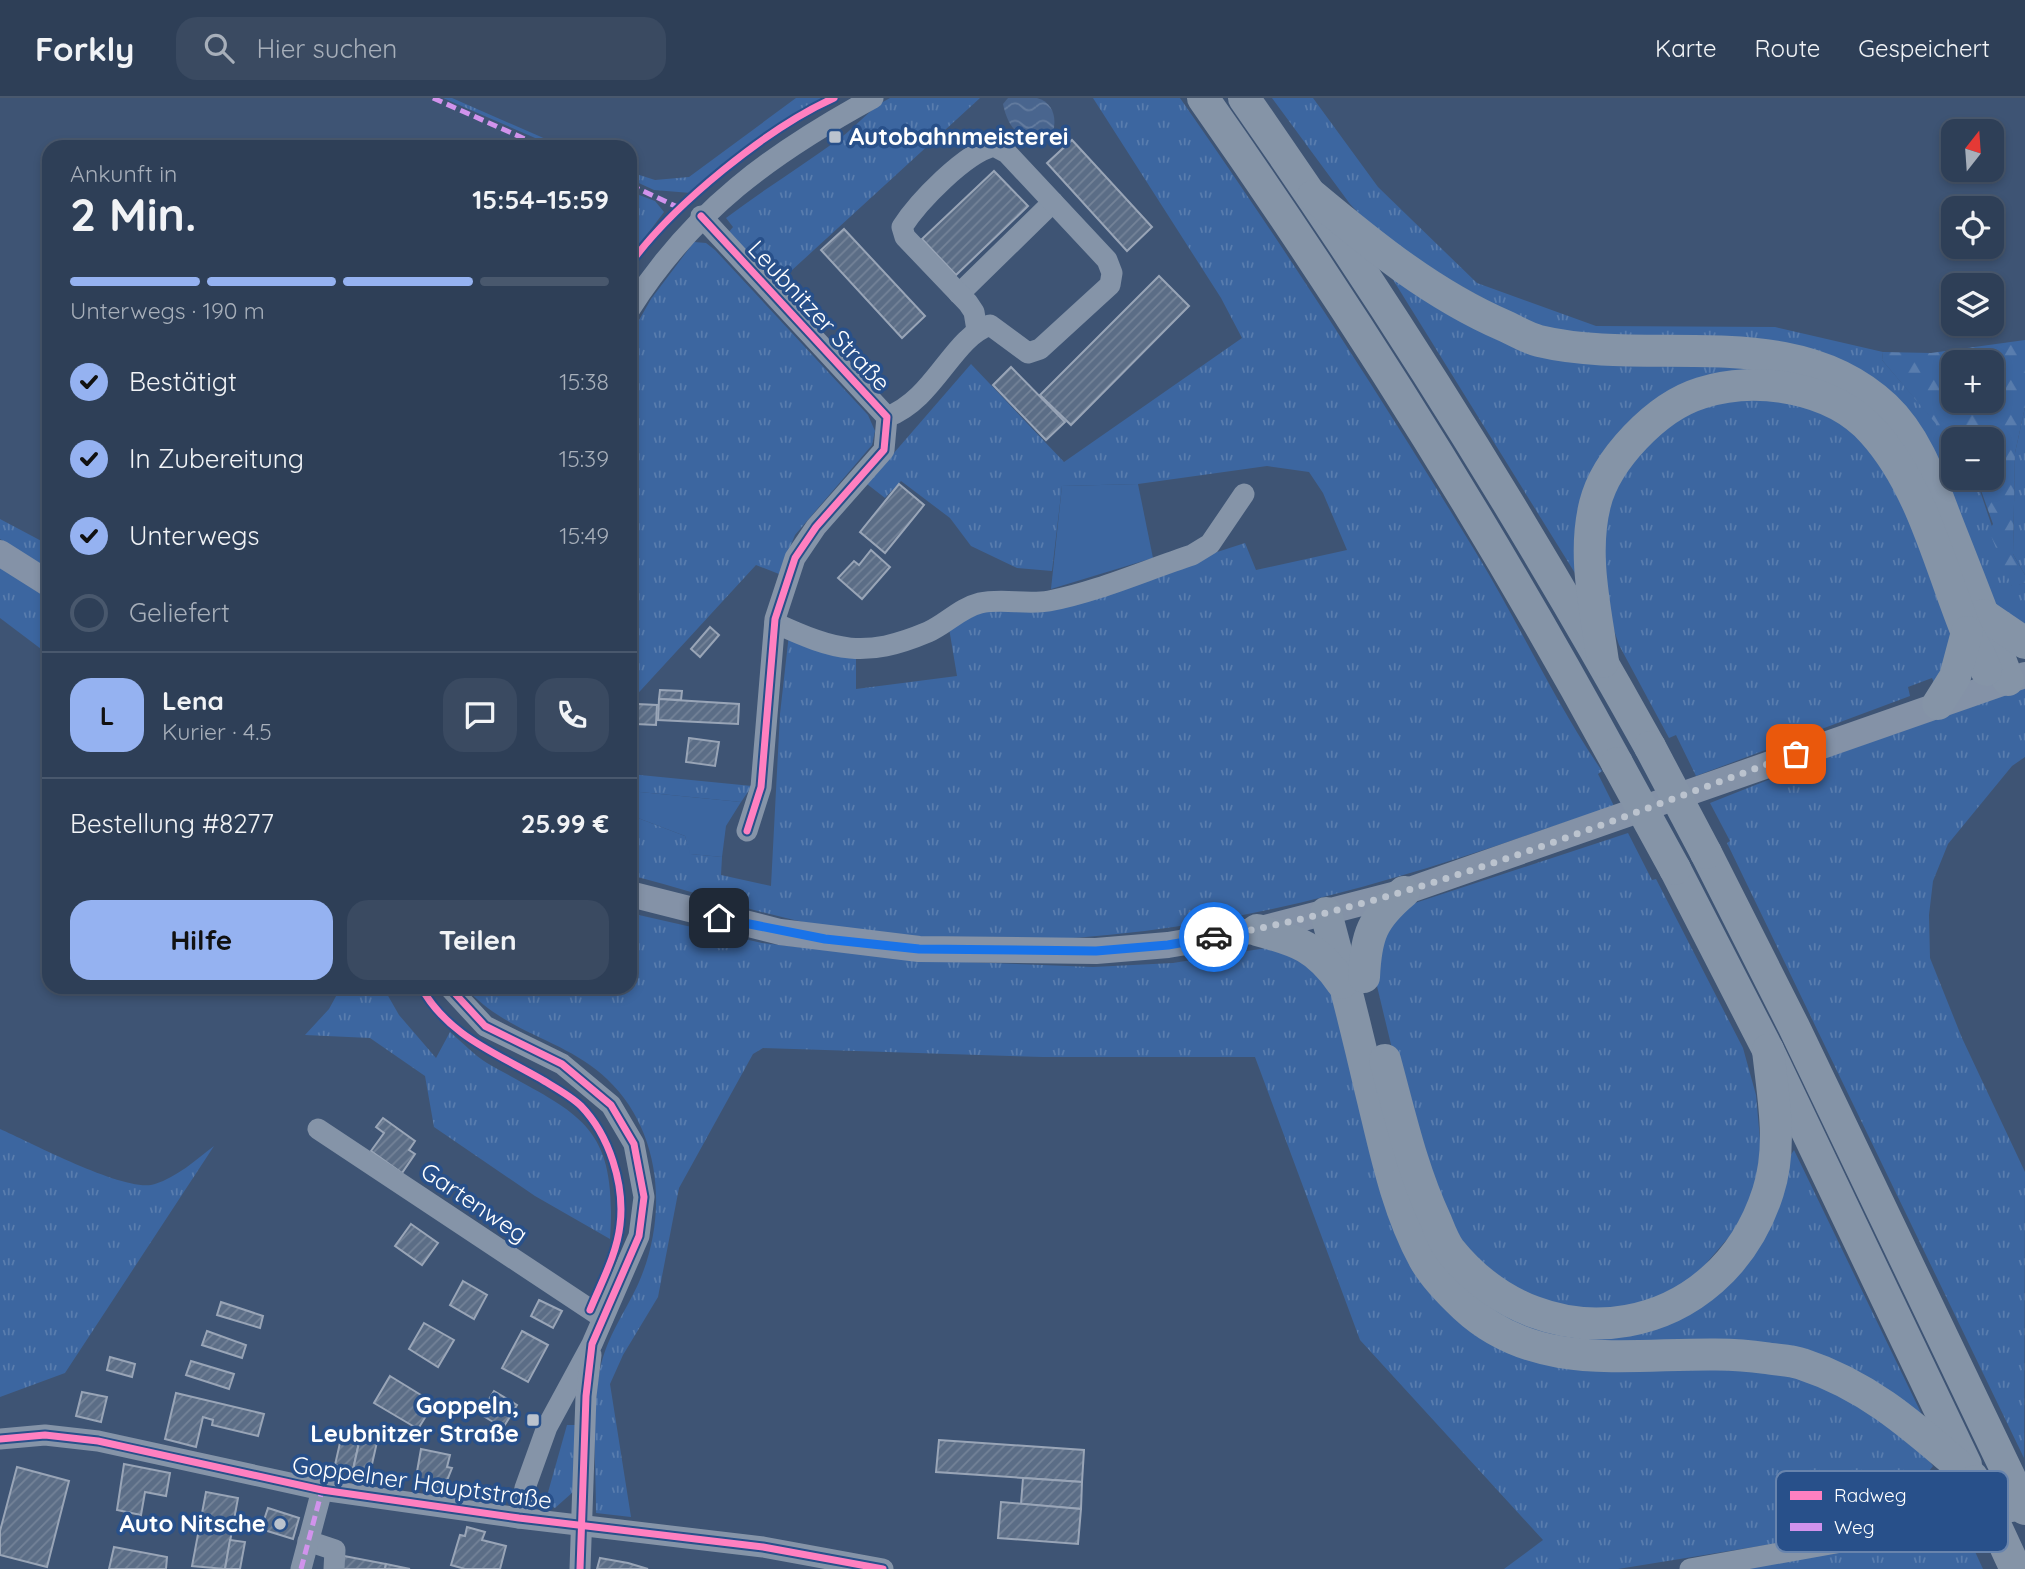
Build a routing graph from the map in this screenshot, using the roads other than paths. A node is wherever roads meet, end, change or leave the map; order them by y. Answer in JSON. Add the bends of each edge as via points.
{"nodes":[{"id":1,"x":873,"y":98,"type":"edge"},
{"id":2,"x":1203,"y":98,"type":"edge"},
{"id":3,"x":1244,"y":98,"type":"edge"},
{"id":4,"x":1313,"y":196,"type":"junction"},
{"id":5,"x":1053,"y":202,"type":"junction"},
{"id":6,"x":701,"y":216,"type":"junction"},
{"id":7,"x":959,"y":294,"type":"junction"},
{"id":8,"x":637,"y":298,"type":"edge"},
{"id":9,"x":977,"y":330,"type":"junction"},
{"id":10,"x":887,"y":417,"type":"junction"},
{"id":11,"x":1244,"y":494,"type":"dead end"},
{"id":12,"x":0,"y":554,"type":"edge"},
{"id":13,"x":42,"y":580,"type":"edge"},
{"id":14,"x":775,"y":623,"type":"junction"},
{"id":15,"x":1975,"y":624,"type":"junction"},
{"id":16,"x":2025,"y":643,"type":"edge"},
{"id":17,"x":1602,"y":662,"type":"junction"},
{"id":18,"x":2009,"y":680,"type":"edge"},
{"id":19,"x":1938,"y":704,"type":"junction"},
{"id":20,"x":747,"y":831,"type":"dead end"},
{"id":21,"x":1404,"y":892,"type":"junction"},
{"id":22,"x":637,"y":896,"type":"edge"},
{"id":23,"x":1335,"y":911,"type":"junction"},
{"id":24,"x":1257,"y":929,"type":"junction"},
{"id":25,"x":1356,"y":984,"type":"junction"},
{"id":26,"x":455,"y":994,"type":"edge"},
{"id":27,"x":1768,"y":1050,"type":"junction"},
{"id":28,"x":318,"y":1129,"type":"dead end"},
{"id":29,"x":603,"y":1318,"type":"junction"},
{"id":30,"x":592,"y":1344,"type":"junction"},
{"id":31,"x":0,"y":1439,"type":"edge"},
{"id":32,"x":1964,"y":1471,"type":"edge"},
{"id":33,"x":1969,"y":1471,"type":"edge"},
{"id":34,"x":2006,"y":1471,"type":"edge"},
{"id":35,"x":2008,"y":1474,"type":"edge"},
{"id":36,"x":322,"y":1490,"type":"junction"},
{"id":37,"x":2025,"y":1509,"type":"edge"},
{"id":38,"x":519,"y":1518,"type":"junction"},
{"id":39,"x":584,"y":1525,"type":"junction"},
{"id":40,"x":308,"y":1541,"type":"junction"},
{"id":41,"x":1784,"y":1552,"type":"edge"},
{"id":42,"x":301,"y":1569,"type":"edge"},
{"id":43,"x":334,"y":1569,"type":"edge"},
{"id":44,"x":580,"y":1569,"type":"edge"},
{"id":45,"x":883,"y":1569,"type":"edge"},
{"id":46,"x":1690,"y":1569,"type":"edge"}],
"edges":[{"from":1,"to":6,"type":"street","via":[[772,158]]},
{"from":2,"to":27,"type":"highway","bridge":true,"via":[[1403,396],[1555,649]]},
{"from":3,"to":4,"type":"highway"},
{"from":4,"to":15,"type":"highway","via":[[1388,257],[1465,309],[1538,341],[1639,352],[1756,354],[1806,362],[1852,381],[1886,408],[1923,462]]},
{"from":4,"to":17,"type":"highway","via":[[1429,373]]},
{"from":5,"to":7,"type":"street"},
{"from":5,"to":7,"type":"street","via":[[1007,153],[994,146],[979,150],[910,215],[902,227],[905,237]]},
{"from":5,"to":9,"type":"street","via":[[1107,260],[1110,285],[1040,349],[1028,353],[990,325]]},
{"from":6,"to":8,"type":"street"},
{"from":6,"to":10,"type":"street","name":"Leubnitzer Straße"},
{"from":7,"to":9,"type":"street","via":[[974,312]]},
{"from":9,"to":10,"type":"street","via":[[929,388],[904,411]]},
{"from":10,"to":14,"type":"street","name":"Leubnitzer Straße","via":[[884,450],[816,527],[796,558]]},
{"from":11,"to":14,"type":"street","via":[[1210,544],[1192,555],[1049,601],[968,607],[930,631],[880,648],[849,650]]},
{"from":12,"to":13,"type":"main road"},
{"from":14,"to":20,"type":"street","name":"Leubnitzer Straße","via":[[761,787]]},
{"from":15,"to":16,"type":"highway"},
{"from":15,"to":17,"type":"highway","via":[[1902,473],[1872,430],[1846,410],[1806,393],[1765,385],[1735,386],[1699,393],[1672,407],[1615,460],[1595,503],[1589,544]]},
{"from":15,"to":18,"type":"highway"},
{"from":15,"to":19,"type":"highway","via":[[1955,677]]},
{"from":17,"to":34,"type":"highway","bridge":true,"via":[[1794,1027]]},
{"from":18,"to":19,"type":"main road"},
{"from":19,"to":21,"type":"main road"},
{"from":21,"to":23,"type":"main road"},
{"from":21,"to":25,"type":"highway","via":[[1381,912],[1366,943]]},
{"from":22,"to":24,"type":"main road","via":[[780,932],[919,949],[1096,951],[1168,945]]},
{"from":23,"to":24,"type":"main road"},
{"from":23,"to":25,"type":"highway"},
{"from":24,"to":25,"type":"highway","via":[[1296,940]]},
{"from":25,"to":27,"type":"highway","via":[[1411,1159],[1448,1248],[1502,1298],[1564,1322],[1625,1322],[1655,1313],[1690,1297],[1737,1255],[1756,1222],[1774,1164],[1776,1132]]},
{"from":25,"to":32,"type":"highway","via":[[1393,1182],[1425,1261],[1474,1315],[1533,1346],[1587,1357],[1737,1354],[1800,1363],[1892,1408]]},
{"from":26,"to":29,"type":"street","via":[[485,1026],[562,1064],[611,1105],[634,1144],[644,1197],[639,1236]]},
{"from":27,"to":33,"type":"highway"},
{"from":28,"to":29,"type":"street","name":"Gartenweg"},
{"from":29,"to":30,"type":"street"},
{"from":30,"to":38,"type":"street","via":[[547,1427]]},
{"from":30,"to":39,"type":"street","via":[[586,1396]]},
{"from":31,"to":36,"type":"street","name":"Goppelner Hauptstraße","via":[[45,1435],[98,1441]]},
{"from":35,"to":37,"type":"highway","bridge":true},
{"from":36,"to":38,"type":"street","name":"Goppelner Hauptstraße"},
{"from":36,"to":40,"type":"street"},
{"from":38,"to":39,"type":"street","name":"Goppelner Hauptstraße"},
{"from":39,"to":44,"type":"street"},
{"from":39,"to":45,"type":"street","name":"Goppelner Hauptstraße","via":[[763,1547]]},
{"from":40,"to":42,"type":"street"},
{"from":40,"to":43,"type":"street","via":[[333,1548],[337,1554]]},
{"from":41,"to":46,"type":"street"}]}
